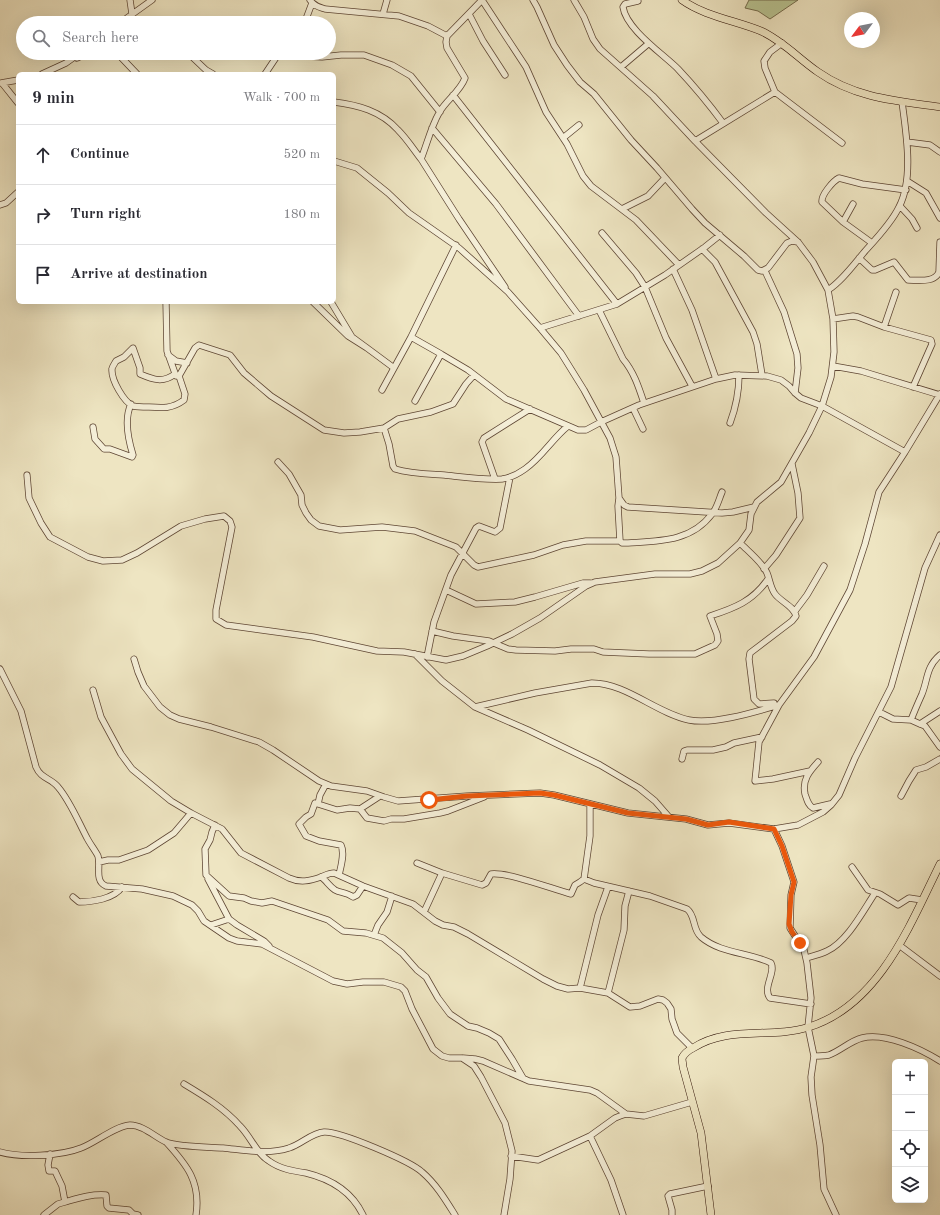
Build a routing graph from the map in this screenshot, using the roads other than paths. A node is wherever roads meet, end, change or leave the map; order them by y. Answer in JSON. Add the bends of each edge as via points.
{"nodes":[{"id":1,"x":130,"y":0,"type":"edge"},
{"id":2,"x":152,"y":0,"type":"edge"},
{"id":3,"x":387,"y":0,"type":"edge"},
{"id":4,"x":482,"y":0,"type":"edge"},
{"id":5,"x":533,"y":0,"type":"edge"},
{"id":6,"x":574,"y":0,"type":"edge"},
{"id":7,"x":682,"y":0,"type":"edge"},
{"id":8,"x":638,"y":1,"type":"edge"},
{"id":9,"x":311,"y":2,"type":"edge"},
{"id":10,"x":132,"y":14,"type":"junction"},
{"id":11,"x":383,"y":14,"type":"junction"},
{"id":12,"x":469,"y":14,"type":"junction"},
{"id":13,"x":130,"y":16,"type":"edge"},
{"id":14,"x":307,"y":16,"type":"edge"},
{"id":15,"x":447,"y":36,"type":"junction"},
{"id":16,"x":782,"y":43,"type":"junction"},
{"id":17,"x":648,"y":44,"type":"junction"},
{"id":18,"x":336,"y":56,"type":"edge"},
{"id":19,"x":70,"y":60,"type":"edge"},
{"id":20,"x":73,"y":60,"type":"edge"},
{"id":21,"x":124,"y":60,"type":"edge"},
{"id":22,"x":195,"y":60,"type":"edge"},
{"id":23,"x":274,"y":60,"type":"edge"},
{"id":24,"x":66,"y":63,"type":"junction"},
{"id":25,"x":621,"y":67,"type":"junction"},
{"id":26,"x":46,"y":72,"type":"edge"},
{"id":27,"x":135,"y":72,"type":"edge"},
{"id":28,"x":210,"y":72,"type":"edge"},
{"id":29,"x":266,"y":72,"type":"edge"},
{"id":30,"x":505,"y":75,"type":"dead end"},
{"id":31,"x":16,"y":80,"type":"edge"},
{"id":32,"x":1,"y":83,"type":"edge"},
{"id":33,"x":775,"y":92,"type":"junction"},
{"id":34,"x":453,"y":95,"type":"junction"},
{"id":35,"x":16,"y":101,"type":"edge"},
{"id":36,"x":336,"y":102,"type":"edge"},
{"id":37,"x":902,"y":102,"type":"junction"},
{"id":38,"x":940,"y":107,"type":"edge"},
{"id":39,"x":440,"y":112,"type":"junction"},
{"id":40,"x":723,"y":123,"type":"junction"},
{"id":41,"x":579,"y":125,"type":"dead end"},
{"id":42,"x":432,"y":128,"type":"junction"},
{"id":43,"x":563,"y":138,"type":"junction"},
{"id":44,"x":695,"y":141,"type":"junction"},
{"id":45,"x":907,"y":142,"type":"junction"},
{"id":46,"x":842,"y":143,"type":"dead end"},
{"id":47,"x":940,"y":152,"type":"edge"},
{"id":48,"x":421,"y":159,"type":"junction"},
{"id":49,"x":336,"y":162,"type":"edge"},
{"id":50,"x":665,"y":178,"type":"junction"},
{"id":51,"x":907,"y":181,"type":"junction"},
{"id":52,"x":906,"y":190,"type":"junction"},
{"id":53,"x":16,"y":194,"type":"edge"},
{"id":54,"x":853,"y":204,"type":"dead end"},
{"id":55,"x":0,"y":205,"type":"edge"},
{"id":56,"x":900,"y":206,"type":"junction"},
{"id":57,"x":622,"y":209,"type":"junction"},
{"id":58,"x":940,"y":218,"type":"edge"},
{"id":59,"x":843,"y":222,"type":"junction"},
{"id":60,"x":917,"y":228,"type":"dead end"},
{"id":61,"x":602,"y":233,"type":"dead end"},
{"id":62,"x":720,"y":235,"type":"junction"},
{"id":63,"x":798,"y":242,"type":"junction"},
{"id":64,"x":872,"y":242,"type":"junction"},
{"id":65,"x":940,"y":242,"type":"edge"},
{"id":66,"x":456,"y":246,"type":"junction"},
{"id":67,"x":702,"y":249,"type":"junction"},
{"id":68,"x":859,"y":258,"type":"junction"},
{"id":69,"x":679,"y":265,"type":"junction"},
{"id":70,"x":673,"y":269,"type":"junction"},
{"id":71,"x":764,"y":271,"type":"junction"},
{"id":72,"x":646,"y":287,"type":"junction"},
{"id":73,"x":828,"y":290,"type":"junction"},
{"id":74,"x":508,"y":292,"type":"junction"},
{"id":75,"x":896,"y":292,"type":"dead end"},
{"id":76,"x":166,"y":304,"type":"edge"},
{"id":77,"x":315,"y":304,"type":"edge"},
{"id":78,"x":332,"y":304,"type":"edge"},
{"id":79,"x":617,"y":304,"type":"junction"},
{"id":80,"x":599,"y":310,"type":"junction"},
{"id":81,"x":579,"y":316,"type":"junction"},
{"id":82,"x":833,"y":319,"type":"junction"},
{"id":83,"x":884,"y":327,"type":"junction"},
{"id":84,"x":540,"y":328,"type":"junction"},
{"id":85,"x":411,"y":337,"type":"junction"},
{"id":86,"x":367,"y":348,"type":"junction"},
{"id":87,"x":441,"y":354,"type":"junction"},
{"id":88,"x":168,"y":355,"type":"junction"},
{"id":89,"x":187,"y":363,"type":"junction"},
{"id":90,"x":833,"y":366,"type":"junction"},
{"id":91,"x":394,"y":368,"type":"junction"},
{"id":92,"x":177,"y":375,"type":"junction"},
{"id":93,"x":474,"y":375,"type":"junction"},
{"id":94,"x":739,"y":375,"type":"junction"},
{"id":95,"x":762,"y":376,"type":"junction"},
{"id":96,"x":716,"y":379,"type":"junction"},
{"id":97,"x":692,"y":386,"type":"junction"},
{"id":98,"x":913,"y":387,"type":"junction"},
{"id":99,"x":382,"y":390,"type":"dead end"},
{"id":100,"x":795,"y":393,"type":"junction"},
{"id":101,"x":940,"y":394,"type":"edge"},
{"id":102,"x":415,"y":401,"type":"dead end"},
{"id":103,"x":644,"y":403,"type":"junction"},
{"id":104,"x":131,"y":404,"type":"junction"},
{"id":105,"x":822,"y":406,"type":"junction"},
{"id":106,"x":634,"y":408,"type":"junction"},
{"id":107,"x":530,"y":409,"type":"junction"},
{"id":108,"x":601,"y":422,"type":"junction"},
{"id":109,"x":730,"y":423,"type":"dead end"},
{"id":110,"x":568,"y":426,"type":"junction"},
{"id":111,"x":93,"y":427,"type":"dead end"},
{"id":112,"x":384,"y":428,"type":"junction"},
{"id":113,"x":643,"y":429,"type":"dead end"},
{"id":114,"x":905,"y":452,"type":"junction"},
{"id":115,"x":278,"y":462,"type":"dead end"},
{"id":116,"x":792,"y":464,"type":"junction"},
{"id":117,"x":27,"y":475,"type":"dead end"},
{"id":118,"x":510,"y":477,"type":"junction"},
{"id":119,"x":495,"y":479,"type":"junction"},
{"id":120,"x":722,"y":492,"type":"dead end"},
{"id":121,"x":620,"y":498,"type":"junction"},
{"id":122,"x":754,"y":507,"type":"junction"},
{"id":123,"x":713,"y":513,"type":"junction"},
{"id":124,"x":940,"y":535,"type":"edge"},
{"id":125,"x":620,"y":541,"type":"junction"},
{"id":126,"x":740,"y":543,"type":"junction"},
{"id":127,"x":463,"y":553,"type":"junction"},
{"id":128,"x":824,"y":566,"type":"dead end"},
{"id":129,"x":764,"y":569,"type":"junction"},
{"id":130,"x":768,"y":579,"type":"junction"},
{"id":131,"x":593,"y":583,"type":"junction"},
{"id":132,"x":446,"y":590,"type":"junction"},
{"id":133,"x":795,"y":611,"type":"junction"},
{"id":134,"x":432,"y":631,"type":"junction"},
{"id":135,"x":494,"y":643,"type":"junction"},
{"id":136,"x":415,"y":654,"type":"junction"},
{"id":137,"x":940,"y":655,"type":"edge"},
{"id":138,"x":427,"y":657,"type":"junction"},
{"id":139,"x":134,"y":659,"type":"dead end"},
{"id":140,"x":0,"y":669,"type":"edge"},
{"id":141,"x":93,"y":690,"type":"dead end"},
{"id":142,"x":780,"y":703,"type":"junction"},
{"id":143,"x":475,"y":708,"type":"junction"},
{"id":144,"x":940,"y":711,"type":"edge"},
{"id":145,"x":878,"y":712,"type":"junction"},
{"id":146,"x":911,"y":720,"type":"junction"},
{"id":147,"x":920,"y":724,"type":"junction"},
{"id":148,"x":762,"y":737,"type":"junction"},
{"id":149,"x":940,"y":747,"type":"edge"},
{"id":150,"x":682,"y":759,"type":"dead end"},
{"id":151,"x":940,"y":760,"type":"edge"},
{"id":152,"x":818,"y":762,"type":"dead end"},
{"id":153,"x":810,"y":771,"type":"junction"},
{"id":154,"x":326,"y":784,"type":"junction"},
{"id":155,"x":490,"y":794,"type":"junction"},
{"id":156,"x":380,"y":796,"type":"junction"},
{"id":157,"x":901,"y":796,"type":"dead end"},
{"id":158,"x":833,"y":803,"type":"junction"},
{"id":159,"x":318,"y":804,"type":"junction"},
{"id":160,"x":590,"y":804,"type":"junction"},
{"id":161,"x":360,"y":809,"type":"junction"},
{"id":162,"x":192,"y":813,"type":"junction"},
{"id":163,"x":669,"y":817,"type":"junction"},
{"id":164,"x":215,"y":825,"type":"junction"},
{"id":165,"x":774,"y":829,"type":"junction"},
{"id":166,"x":99,"y":862,"type":"junction"},
{"id":167,"x":417,"y":862,"type":"dead end"},
{"id":168,"x":940,"y":864,"type":"edge"},
{"id":169,"x":852,"y":867,"type":"dead end"},
{"id":170,"x":442,"y":873,"type":"junction"},
{"id":171,"x":206,"y":875,"type":"junction"},
{"id":172,"x":339,"y":875,"type":"junction"},
{"id":173,"x":320,"y":877,"type":"junction"},
{"id":174,"x":584,"y":879,"type":"junction"},
{"id":175,"x":363,"y":886,"type":"junction"},
{"id":176,"x":122,"y":887,"type":"junction"},
{"id":177,"x":608,"y":887,"type":"junction"},
{"id":178,"x":629,"y":891,"type":"junction"},
{"id":179,"x":875,"y":893,"type":"junction"},
{"id":180,"x":392,"y":896,"type":"junction"},
{"id":181,"x":73,"y":897,"type":"dead end"},
{"id":182,"x":922,"y":900,"type":"junction"},
{"id":183,"x":424,"y":912,"type":"junction"},
{"id":184,"x":229,"y":919,"type":"junction"},
{"id":185,"x":211,"y":925,"type":"junction"},
{"id":186,"x":374,"y":935,"type":"junction"},
{"id":187,"x":899,"y":945,"type":"junction"},
{"id":188,"x":270,"y":948,"type":"junction"},
{"id":189,"x":806,"y":958,"type":"junction"},
{"id":190,"x":940,"y":976,"type":"edge"},
{"id":191,"x":580,"y":988,"type":"junction"},
{"id":192,"x":608,"y":993,"type":"junction"},
{"id":193,"x":811,"y":1004,"type":"junction"},
{"id":194,"x":808,"y":1027,"type":"junction"},
{"id":195,"x":692,"y":1048,"type":"junction"},
{"id":196,"x":814,"y":1056,"type":"junction"},
{"id":197,"x":462,"y":1058,"type":"junction"},
{"id":198,"x":940,"y":1061,"type":"edge"},
{"id":199,"x":523,"y":1078,"type":"junction"},
{"id":200,"x":184,"y":1084,"type":"dead end"},
{"id":201,"x":692,"y":1102,"type":"junction"},
{"id":202,"x":626,"y":1114,"type":"junction"},
{"id":203,"x":590,"y":1136,"type":"junction"},
{"id":204,"x":166,"y":1142,"type":"junction"},
{"id":205,"x":258,"y":1151,"type":"junction"},
{"id":206,"x":0,"y":1152,"type":"edge"},
{"id":207,"x":50,"y":1154,"type":"junction"},
{"id":208,"x":511,"y":1156,"type":"junction"},
{"id":209,"x":708,"y":1186,"type":"junction"},
{"id":210,"x":65,"y":1202,"type":"junction"},
{"id":211,"x":44,"y":1215,"type":"edge"},
{"id":212,"x":138,"y":1215,"type":"edge"},
{"id":213,"x":196,"y":1215,"type":"edge"},
{"id":214,"x":363,"y":1215,"type":"edge"},
{"id":215,"x":455,"y":1215,"type":"edge"},
{"id":216,"x":504,"y":1215,"type":"edge"},
{"id":217,"x":622,"y":1215,"type":"edge"},
{"id":218,"x":672,"y":1215,"type":"edge"},
{"id":219,"x":710,"y":1215,"type":"edge"},
{"id":220,"x":836,"y":1215,"type":"edge"}],
"edges":[{"from":1,"to":10,"type":"street"},
{"from":2,"to":10,"type":"street"},
{"from":3,"to":11,"type":"street"},
{"from":4,"to":12,"type":"street"},
{"from":4,"to":43,"type":"street","via":[[526,67],[546,112]]},
{"from":5,"to":50,"type":"street","via":[[554,45],[567,65]]},
{"from":6,"to":25,"type":"street","via":[[600,49]]},
{"from":7,"to":16,"type":"main road","via":[[762,32]]},
{"from":8,"to":17,"type":"street","via":[[625,4],[623,10]]},
{"from":9,"to":11,"type":"street","via":[[325,9]]},
{"from":9,"to":14,"type":"street"},
{"from":10,"to":13,"type":"street"},
{"from":11,"to":15,"type":"street","via":[[416,21]]},
{"from":12,"to":15,"type":"street"},
{"from":12,"to":30,"type":"street"},
{"from":15,"to":34,"type":"street","via":[[447,48],[465,78]]},
{"from":16,"to":33,"type":"street","via":[[770,52],[764,61],[764,68]]},
{"from":16,"to":37,"type":"main road","via":[[819,73],[838,83],[863,94]]},
{"from":17,"to":25,"type":"street"},
{"from":17,"to":40,"type":"street","via":[[682,73]]},
{"from":18,"to":39,"type":"street","via":[[364,55],[392,65],[410,76]]},
{"from":19,"to":24,"type":"street"},
{"from":20,"to":24,"type":"street"},
{"from":21,"to":27,"type":"street"},
{"from":22,"to":28,"type":"street"},
{"from":23,"to":29,"type":"street"},
{"from":24,"to":26,"type":"street"},
{"from":25,"to":44,"type":"street","via":[[653,96]]},
{"from":31,"to":32,"type":"street"},
{"from":32,"to":35,"type":"street"},
{"from":33,"to":40,"type":"street"},
{"from":33,"to":46,"type":"street"},
{"from":34,"to":39,"type":"street"},
{"from":34,"to":79,"type":"street"},
{"from":36,"to":48,"type":"street","via":[[374,112],[392,123]]},
{"from":37,"to":38,"type":"main road"},
{"from":37,"to":45,"type":"street"},
{"from":39,"to":42,"type":"street"},
{"from":40,"to":44,"type":"street"},
{"from":41,"to":43,"type":"street"},
{"from":42,"to":48,"type":"street"},
{"from":42,"to":81,"type":"street","via":[[491,199]]},
{"from":43,"to":57,"type":"street","via":[[591,186]]},
{"from":44,"to":63,"type":"street"},
{"from":45,"to":47,"type":"street","via":[[930,145]]},
{"from":45,"to":51,"type":"street"},
{"from":48,"to":74,"type":"street"},
{"from":49,"to":66,"type":"street","via":[[357,168],[409,213]]},
{"from":50,"to":57,"type":"street","via":[[648,196]]},
{"from":50,"to":62,"type":"street","via":[[692,209]]},
{"from":51,"to":52,"type":"street"},
{"from":51,"to":58,"type":"street","via":[[926,193]]},
{"from":52,"to":56,"type":"street"},
{"from":52,"to":59,"type":"street","via":[[839,178],[835,180],[822,200]]},
{"from":53,"to":55,"type":"street"},
{"from":54,"to":59,"type":"street"},
{"from":56,"to":60,"type":"street"},
{"from":56,"to":64,"type":"street"},
{"from":57,"to":69,"type":"street"},
{"from":59,"to":64,"type":"street"},
{"from":61,"to":72,"type":"street"},
{"from":62,"to":67,"type":"street"},
{"from":62,"to":71,"type":"street","via":[[758,270]]},
{"from":63,"to":71,"type":"street","via":[[787,243]]},
{"from":63,"to":73,"type":"street","via":[[813,262]]},
{"from":64,"to":68,"type":"street"},
{"from":65,"to":68,"type":"street","via":[[939,272],[933,279],[908,280],[894,262],[872,270]]},
{"from":66,"to":74,"type":"street"},
{"from":66,"to":85,"type":"street"},
{"from":67,"to":69,"type":"street"},
{"from":67,"to":95,"type":"street","via":[[715,262],[753,332]]},
{"from":68,"to":73,"type":"street"},
{"from":69,"to":70,"type":"street"},
{"from":70,"to":72,"type":"street"},
{"from":70,"to":96,"type":"street","via":[[692,310]]},
{"from":71,"to":100,"type":"street","via":[[784,312],[797,354]]},
{"from":72,"to":79,"type":"street"},
{"from":72,"to":97,"type":"street","via":[[666,338]]},
{"from":73,"to":82,"type":"street"},
{"from":74,"to":84,"type":"street"},
{"from":75,"to":83,"type":"street"},
{"from":76,"to":88,"type":"street"},
{"from":77,"to":86,"type":"street","via":[[348,336]]},
{"from":78,"to":86,"type":"street","via":[[352,337]]},
{"from":79,"to":80,"type":"street"},
{"from":80,"to":81,"type":"street"},
{"from":80,"to":103,"type":"street","via":[[634,376]]},
{"from":81,"to":84,"type":"street"},
{"from":82,"to":83,"type":"street","via":[[853,316]]},
{"from":82,"to":90,"type":"street"},
{"from":83,"to":98,"type":"street","via":[[932,341]]},
{"from":84,"to":108,"type":"street","via":[[561,353]]},
{"from":85,"to":87,"type":"street"},
{"from":85,"to":91,"type":"street"},
{"from":86,"to":91,"type":"street"},
{"from":87,"to":93,"type":"street"},
{"from":87,"to":102,"type":"street"},
{"from":88,"to":89,"type":"street","via":[[176,361]]},
{"from":88,"to":92,"type":"street"},
{"from":89,"to":92,"type":"street"},
{"from":89,"to":112,"type":"street","via":[[199,345],[216,350],[230,355],[244,373],[271,396],[324,430],[344,433]]},
{"from":90,"to":98,"type":"street","via":[[861,371]]},
{"from":90,"to":105,"type":"street"},
{"from":91,"to":99,"type":"street"},
{"from":92,"to":104,"type":"street","via":[[185,394],[184,400],[178,405],[161,408]]},
{"from":92,"to":104,"type":"street","via":[[159,380],[140,374],[133,348],[124,358],[116,361],[112,369],[114,380],[126,401]]},
{"from":93,"to":107,"type":"street","via":[[506,399]]},
{"from":93,"to":112,"type":"street","via":[[453,404],[398,419]]},
{"from":94,"to":95,"type":"street"},
{"from":94,"to":96,"type":"street"},
{"from":94,"to":109,"type":"street","via":[[737,403]]},
{"from":95,"to":100,"type":"street","via":[[781,380]]},
{"from":96,"to":97,"type":"street"},
{"from":97,"to":103,"type":"street"},
{"from":98,"to":101,"type":"street"},
{"from":100,"to":105,"type":"street"},
{"from":101,"to":114,"type":"street"},
{"from":103,"to":106,"type":"street"},
{"from":104,"to":111,"type":"street","via":[[127,412],[127,426],[132,457],[104,449],[96,439]]},
{"from":105,"to":114,"type":"street"},
{"from":105,"to":116,"type":"street"},
{"from":106,"to":108,"type":"street"},
{"from":106,"to":113,"type":"street"},
{"from":107,"to":110,"type":"street"},
{"from":107,"to":119,"type":"street","via":[[489,434],[482,442]]},
{"from":108,"to":110,"type":"street","via":[[586,430]]},
{"from":108,"to":121,"type":"street","via":[[616,457]]},
{"from":110,"to":118,"type":"street","via":[[537,459]]},
{"from":112,"to":119,"type":"street","via":[[395,469]]},
{"from":114,"to":142,"type":"street","via":[[879,492],[847,596],[814,657]]},
{"from":115,"to":127,"type":"street","via":[[289,474],[310,520],[319,526],[340,530],[382,527],[415,531],[456,547]]},
{"from":116,"to":122,"type":"street","via":[[781,482],[756,502]]},
{"from":116,"to":129,"type":"street","via":[[800,518]]},
{"from":117,"to":136,"type":"street","via":[[29,498],[40,523],[50,537],[88,557],[103,561],[122,560],[192,522],[224,516],[230,520],[232,527],[215,615],[219,622],[313,637],[377,651]]},
{"from":118,"to":119,"type":"street"},
{"from":118,"to":127,"type":"street","via":[[498,530],[495,532],[479,526]]},
{"from":120,"to":123,"type":"street"},
{"from":121,"to":123,"type":"street","via":[[628,507]]},
{"from":121,"to":125,"type":"street"},
{"from":122,"to":123,"type":"street"},
{"from":122,"to":126,"type":"street","via":[[748,530]]},
{"from":123,"to":125,"type":"street","via":[[692,531],[675,539],[628,543]]},
{"from":124,"to":145,"type":"street","via":[[925,568],[891,687]]},
{"from":125,"to":127,"type":"street","via":[[586,541],[563,545],[534,555],[478,567]]},
{"from":126,"to":129,"type":"street"},
{"from":126,"to":131,"type":"street","via":[[718,562],[702,571],[690,574],[655,574]]},
{"from":127,"to":132,"type":"street","via":[[451,574]]},
{"from":128,"to":133,"type":"street"},
{"from":129,"to":130,"type":"street"},
{"from":130,"to":133,"type":"street","via":[[775,594]]},
{"from":130,"to":135,"type":"street","via":[[740,605],[710,616],[718,641],[715,645],[695,654],[603,652],[571,648],[555,651],[516,650]]},
{"from":131,"to":132,"type":"street","via":[[583,583],[514,602],[476,604]]},
{"from":131,"to":135,"type":"street","via":[[540,618]]},
{"from":132,"to":134,"type":"street"},
{"from":133,"to":142,"type":"street","via":[[796,616],[792,621],[755,648],[748,660],[756,702]]},
{"from":134,"to":135,"type":"street"},
{"from":134,"to":138,"type":"street"},
{"from":135,"to":138,"type":"street","via":[[451,659]]},
{"from":136,"to":138,"type":"street"},
{"from":136,"to":143,"type":"street","via":[[442,681]]},
{"from":137,"to":146,"type":"street","via":[[930,667]]},
{"from":139,"to":154,"type":"street","via":[[144,686],[152,698],[170,715],[179,720],[259,742]]},
{"from":140,"to":166,"type":"street","via":[[21,711],[38,773],[54,783],[62,792]]},
{"from":141,"to":162,"type":"street","via":[[101,717],[132,769],[171,801]]},
{"from":142,"to":143,"type":"street","via":[[725,718],[690,720],[619,689],[597,683],[535,693]]},
{"from":142,"to":148,"type":"street"},
{"from":143,"to":163,"type":"street","via":[[600,765],[639,788]]},
{"from":144,"to":147,"type":"street"},
{"from":145,"to":146,"type":"street","via":[[893,720]]},
{"from":145,"to":158,"type":"street"},
{"from":146,"to":147,"type":"street"},
{"from":147,"to":149,"type":"street","via":[[925,726]]},
{"from":148,"to":150,"type":"street","via":[[713,750],[684,751]]},
{"from":148,"to":153,"type":"street","via":[[759,742],[755,781]]},
{"from":151,"to":157,"type":"street","via":[[916,770]]},
{"from":152,"to":153,"type":"street"},
{"from":153,"to":158,"type":"street","via":[[804,784],[810,806],[816,808]]},
{"from":154,"to":156,"type":"street","via":[[342,789],[367,791]]},
{"from":154,"to":159,"type":"street"},
{"from":155,"to":156,"type":"street","via":[[407,801]]},
{"from":155,"to":160,"type":"street","via":[[540,793]]},
{"from":155,"to":161,"type":"street","via":[[448,811],[404,819],[384,821],[367,818]]},
{"from":156,"to":161,"type":"street"},
{"from":158,"to":165,"type":"street","via":[[823,812],[798,825]]},
{"from":159,"to":161,"type":"street","via":[[337,810]]},
{"from":159,"to":172,"type":"street","via":[[315,803],[311,814],[299,824],[306,836],[341,845]]},
{"from":160,"to":163,"type":"street","via":[[628,813]]},
{"from":160,"to":174,"type":"street","via":[[590,836]]},
{"from":162,"to":164,"type":"street"},
{"from":162,"to":166,"type":"street","via":[[174,833],[151,848],[119,860]]},
{"from":163,"to":165,"type":"street","via":[[708,825],[729,822]]},
{"from":164,"to":171,"type":"street","via":[[205,849]]},
{"from":164,"to":173,"type":"street","via":[[222,829],[241,853],[289,878],[302,882]]},
{"from":165,"to":189,"type":"street","via":[[794,882],[790,928]]},
{"from":166,"to":176,"type":"street","via":[[100,882],[106,886]]},
{"from":167,"to":170,"type":"street"},
{"from":168,"to":182,"type":"main road"},
{"from":169,"to":179,"type":"street","via":[[868,890]]},
{"from":170,"to":174,"type":"street","via":[[482,885],[491,874],[509,876],[571,894],[575,885]]},
{"from":170,"to":183,"type":"street"},
{"from":171,"to":184,"type":"street"},
{"from":171,"to":186,"type":"street","via":[[229,896],[262,903],[277,902],[328,920],[343,931]]},
{"from":172,"to":173,"type":"street","via":[[330,872]]},
{"from":172,"to":175,"type":"street"},
{"from":173,"to":175,"type":"street","via":[[336,890],[353,897]]},
{"from":174,"to":177,"type":"street"},
{"from":175,"to":180,"type":"street"},
{"from":176,"to":181,"type":"street","via":[[116,894],[96,900],[79,902]]},
{"from":176,"to":185,"type":"street","via":[[173,896],[192,905],[204,921]]},
{"from":177,"to":178,"type":"street"},
{"from":177,"to":191,"type":"street","via":[[598,915]]},
{"from":178,"to":192,"type":"street","via":[[625,906],[624,930]]},
{"from":178,"to":193,"type":"street","via":[[687,909],[693,916],[696,931],[716,947],[772,963],[767,993],[770,998]]},
{"from":179,"to":182,"type":"street","via":[[898,905],[909,898]]},
{"from":179,"to":189,"type":"street","via":[[851,928],[834,947]]},
{"from":180,"to":183,"type":"street","via":[[413,904]]},
{"from":180,"to":186,"type":"street","via":[[387,912]]},
{"from":182,"to":187,"type":"main road"},
{"from":183,"to":191,"type":"street","via":[[435,921],[468,934],[556,986]]},
{"from":184,"to":185,"type":"street"},
{"from":184,"to":188,"type":"street","via":[[264,941]]},
{"from":185,"to":188,"type":"street","via":[[237,941],[262,944]]},
{"from":186,"to":199,"type":"street","via":[[393,945],[426,977],[438,998],[457,1020],[489,1033],[499,1040]]},
{"from":187,"to":190,"type":"street"},
{"from":187,"to":194,"type":"main road","via":[[861,996],[830,1019]]},
{"from":188,"to":197,"type":"street","via":[[333,981],[347,984],[384,982],[401,987],[433,1049],[449,1058]]},
{"from":189,"to":193,"type":"street"},
{"from":191,"to":192,"type":"street"},
{"from":192,"to":195,"type":"street","via":[[630,1007],[658,999],[663,1000],[671,1010],[677,1033]]},
{"from":193,"to":194,"type":"street"},
{"from":194,"to":195,"type":"main road","via":[[782,1032],[729,1035],[706,1040]]},
{"from":194,"to":196,"type":"street"},
{"from":195,"to":201,"type":"main road","via":[[682,1058]]},
{"from":196,"to":198,"type":"street","via":[[828,1055],[862,1038],[877,1037],[917,1049]]},
{"from":196,"to":220,"type":"street","via":[[811,1085],[823,1184]]},
{"from":197,"to":199,"type":"street","via":[[475,1059]]},
{"from":197,"to":208,"type":"street","via":[[474,1066],[505,1123],[510,1138]]},
{"from":199,"to":202,"type":"street","via":[[590,1090]]},
{"from":200,"to":205,"type":"street","via":[[230,1115]]},
{"from":201,"to":202,"type":"street","via":[[644,1116]]},
{"from":201,"to":209,"type":"main road","via":[[701,1132]]},
{"from":202,"to":203,"type":"street","via":[[615,1118]]},
{"from":203,"to":208,"type":"street","via":[[538,1160]]},
{"from":203,"to":217,"type":"street","via":[[611,1180]]},
{"from":204,"to":205,"type":"street"},
{"from":204,"to":207,"type":"street","via":[[151,1132],[130,1125],[81,1148]]},
{"from":204,"to":213,"type":"street","via":[[181,1158],[194,1183],[197,1192]]},
{"from":205,"to":214,"type":"street","via":[[277,1166],[321,1178],[338,1186],[350,1195]]},
{"from":205,"to":215,"type":"street","via":[[290,1148],[315,1133],[326,1132],[347,1136],[402,1159],[421,1171],[440,1192]]},
{"from":206,"to":207,"type":"street","via":[[32,1156]]},
{"from":207,"to":210,"type":"street","via":[[49,1170],[55,1171],[57,1175]]},
{"from":208,"to":216,"type":"street"},
{"from":209,"to":218,"type":"street","via":[[670,1194],[668,1196]]},
{"from":209,"to":219,"type":"main road"},
{"from":210,"to":211,"type":"street"},
{"from":210,"to":212,"type":"street","via":[[80,1197],[106,1195],[109,1208],[123,1209]]}]}
